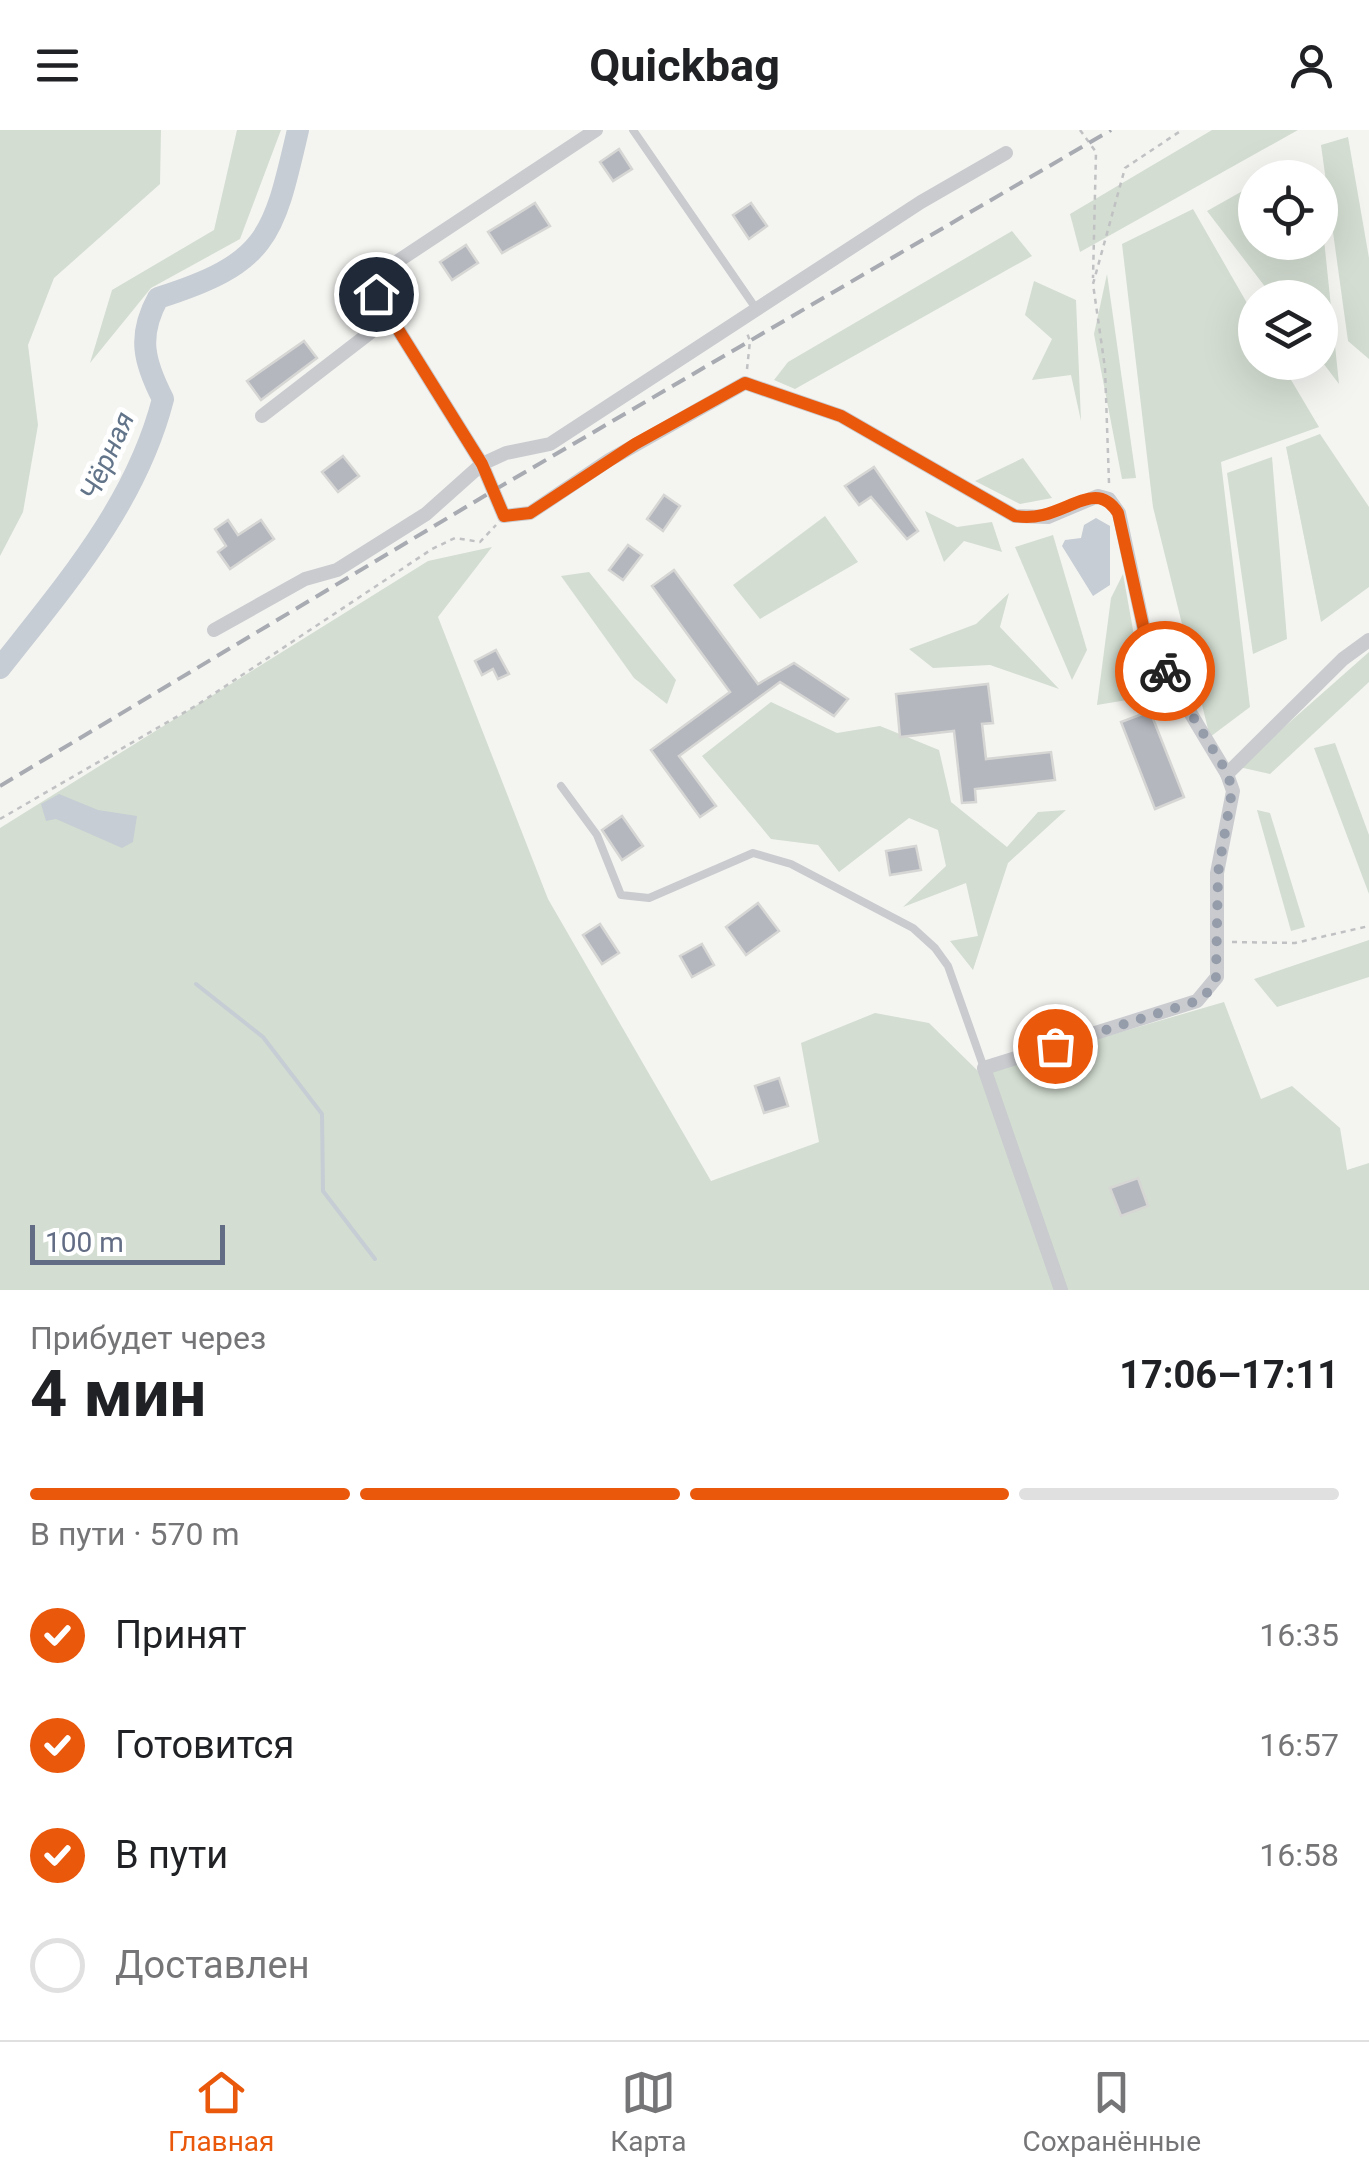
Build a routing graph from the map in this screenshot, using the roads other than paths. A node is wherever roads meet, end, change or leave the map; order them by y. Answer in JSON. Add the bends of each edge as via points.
{"nodes":[{"id":1,"x":596,"y":130,"type":"edge"},
{"id":2,"x":632,"y":130,"type":"edge"},
{"id":3,"x":1006,"y":153,"type":"dead end"},
{"id":4,"x":757,"y":310,"type":"junction"},
{"id":5,"x":390,"y":318,"type":"junction"},
{"id":6,"x":262,"y":416,"type":"dead end"},
{"id":7,"x":482,"y":464,"type":"junction"},
{"id":8,"x":214,"y":630,"type":"dead end"},
{"id":9,"x":1369,"y":640,"type":"edge"},
{"id":10,"x":1228,"y":774,"type":"junction"},
{"id":11,"x":561,"y":786,"type":"dead end"},
{"id":12,"x":984,"y":1068,"type":"junction"},
{"id":13,"x":1061,"y":1290,"type":"edge"}],
"edges":[{"from":1,"to":5,"type":"street","via":[[386,269],[376,294]]},
{"from":2,"to":4,"type":"lane"},
{"from":3,"to":4,"type":"street"},
{"from":4,"to":7,"type":"street","via":[[550,444]]},
{"from":5,"to":6,"type":"street"},
{"from":5,"to":7,"type":"street"},
{"from":7,"to":8,"type":"street","via":[[426,514],[337,570],[306,579]]},
{"from":7,"to":10,"type":"street","via":[[504,516],[530,513],[745,383],[841,416],[1015,516],[1034,520],[1098,496],[1109,499],[1118,513],[1146,639]]},
{"from":9,"to":10,"type":"street"},
{"from":10,"to":12,"type":"street","via":[[1216,977],[1197,1001]]},
{"from":11,"to":12,"type":"lane","via":[[598,835],[621,896],[649,898],[753,853],[792,864],[913,928],[948,966]]},
{"from":12,"to":13,"type":"street"}]}
